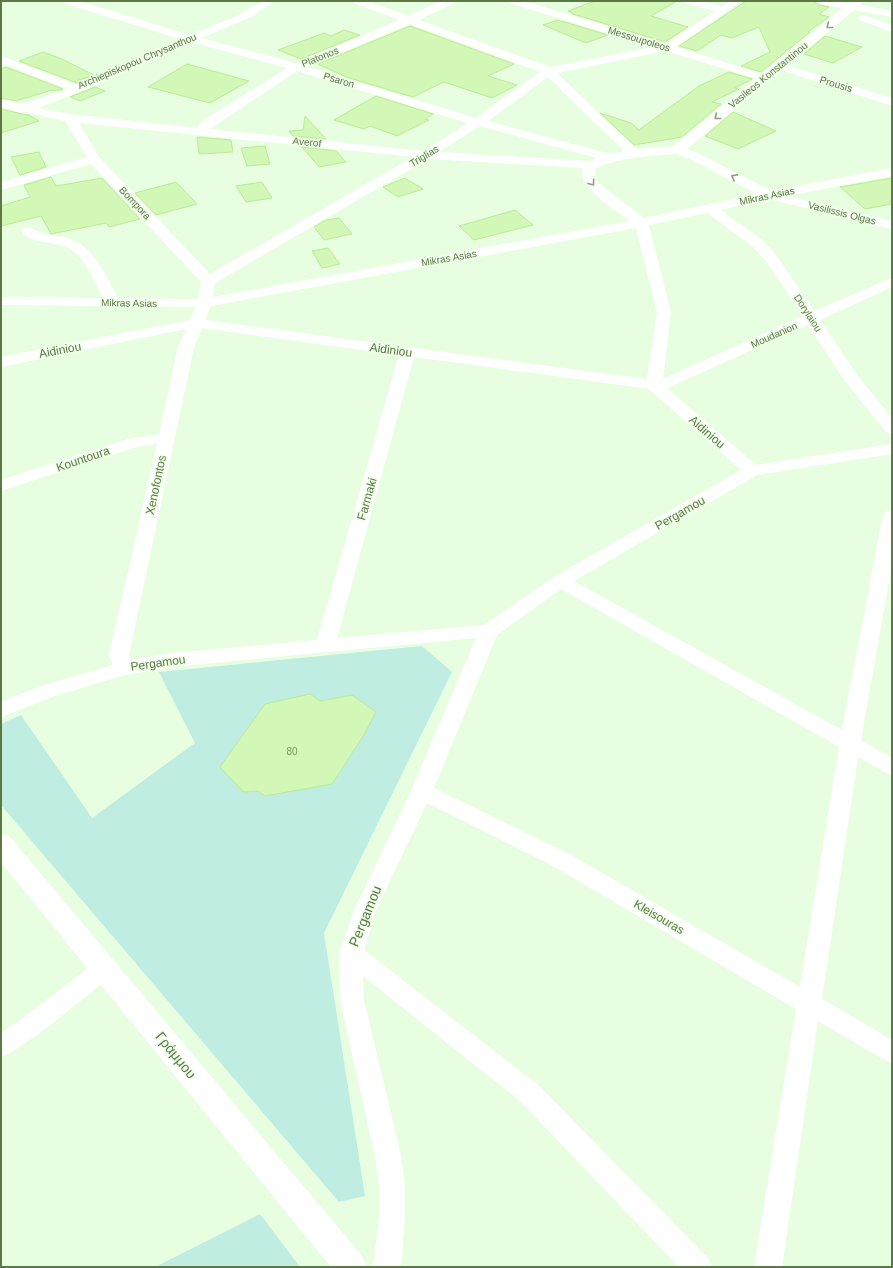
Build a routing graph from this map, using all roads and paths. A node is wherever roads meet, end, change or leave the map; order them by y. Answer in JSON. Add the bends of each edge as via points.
{"nodes":[{"id":1,"x":68,"y":1,"type":"edge"},
{"id":2,"x":270,"y":1,"type":"edge"},
{"id":3,"x":358,"y":1,"type":"edge"},
{"id":4,"x":450,"y":1,"type":"edge"},
{"id":5,"x":513,"y":1,"type":"edge"},
{"id":6,"x":688,"y":1,"type":"edge"},
{"id":7,"x":737,"y":1,"type":"edge"},
{"id":8,"x":820,"y":1,"type":"edge"},
{"id":9,"x":852,"y":7,"type":"edge"},
{"id":10,"x":724,"y":10,"type":"junction"},
{"id":11,"x":892,"y":14,"type":"edge"},
{"id":12,"x":410,"y":20,"type":"junction"},
{"id":13,"x":892,"y":28,"type":"edge"},
{"id":14,"x":189,"y":38,"type":"junction"},
{"id":15,"x":667,"y":48,"type":"junction"},
{"id":16,"x":1,"y":59,"type":"edge"},
{"id":17,"x":780,"y":66,"type":"junction"},
{"id":18,"x":296,"y":67,"type":"junction"},
{"id":19,"x":549,"y":70,"type":"junction"},
{"id":20,"x":765,"y":78,"type":"junction"},
{"id":21,"x":74,"y":88,"type":"junction"},
{"id":22,"x":892,"y":102,"type":"edge"},
{"id":23,"x":1,"y":103,"type":"edge"},
{"id":24,"x":25,"y":108,"type":"junction"},
{"id":25,"x":1,"y":115,"type":"edge"},
{"id":26,"x":70,"y":118,"type":"junction"},
{"id":27,"x":478,"y":122,"type":"junction"},
{"id":28,"x":201,"y":132,"type":"junction"},
{"id":29,"x":676,"y":150,"type":"junction"},
{"id":30,"x":634,"y":153,"type":"junction"},
{"id":31,"x":426,"y":155,"type":"junction"},
{"id":32,"x":610,"y":158,"type":"junction"},
{"id":33,"x":94,"y":159,"type":"junction"},
{"id":34,"x":591,"y":165,"type":"junction"},
{"id":35,"x":892,"y":172,"type":"edge"},
{"id":36,"x":1,"y":186,"type":"edge"},
{"id":37,"x":769,"y":195,"type":"junction"},
{"id":38,"x":711,"y":209,"type":"junction"},
{"id":39,"x":641,"y":223,"type":"junction"},
{"id":40,"x":892,"y":225,"type":"edge"},
{"id":41,"x":28,"y":230,"type":"dead end"},
{"id":42,"x":208,"y":281,"type":"junction"},
{"id":43,"x":892,"y":282,"type":"edge"},
{"id":44,"x":1,"y":301,"type":"edge"},
{"id":45,"x":113,"y":302,"type":"junction"},
{"id":46,"x":205,"y":304,"type":"junction"},
{"id":47,"x":812,"y":319,"type":"junction"},
{"id":48,"x":196,"y":323,"type":"junction"},
{"id":49,"x":408,"y":352,"type":"junction"},
{"id":50,"x":1,"y":362,"type":"edge"},
{"id":51,"x":655,"y":386,"type":"junction"},
{"id":52,"x":892,"y":429,"type":"edge"},
{"id":53,"x":166,"y":438,"type":"junction"},
{"id":54,"x":892,"y":449,"type":"edge"},
{"id":55,"x":752,"y":471,"type":"junction"},
{"id":56,"x":1,"y":486,"type":"edge"},
{"id":57,"x":892,"y":515,"type":"edge"},
{"id":58,"x":560,"y":581,"type":"junction"},
{"id":59,"x":489,"y":631,"type":"junction"},
{"id":60,"x":325,"y":646,"type":"junction"},
{"id":61,"x":124,"y":668,"type":"junction"},
{"id":62,"x":1,"y":710,"type":"edge"},
{"id":63,"x":850,"y":742,"type":"junction"},
{"id":64,"x":892,"y":767,"type":"edge"},
{"id":65,"x":422,"y":791,"type":"junction"},
{"id":66,"x":1,"y":844,"type":"edge"},
{"id":67,"x":351,"y":952,"type":"junction"},
{"id":68,"x":105,"y":968,"type":"junction"},
{"id":69,"x":809,"y":1005,"type":"junction"},
{"id":70,"x":1,"y":1046,"type":"edge"},
{"id":71,"x":892,"y":1052,"type":"edge"},
{"id":72,"x":351,"y":1267,"type":"edge"},
{"id":73,"x":388,"y":1267,"type":"edge"},
{"id":74,"x":698,"y":1267,"type":"edge"},
{"id":75,"x":768,"y":1267,"type":"edge"}],
"edges":[{"from":1,"to":14,"type":"street","name":"Psaron"},
{"from":2,"to":14,"type":"street","name":"Archiepiskopou Chrysanthou","via":[[230,22]]},
{"from":3,"to":12,"type":"street"},
{"from":4,"to":12,"type":"street","name":"Platonos"},
{"from":5,"to":15,"type":"street","name":"Messoupoleos"},
{"from":6,"to":10,"type":"street"},
{"from":7,"to":10,"type":"street"},
{"from":8,"to":9,"type":"street"},
{"from":9,"to":11,"type":"street"},
{"from":9,"to":13,"type":"street"},
{"from":9,"to":17,"type":"street","name":"Vasileos Konstantinou","one_way":true},
{"from":10,"to":15,"type":"street"},
{"from":12,"to":18,"type":"street","name":"Platonos"},
{"from":12,"to":19,"type":"street"},
{"from":14,"to":18,"type":"street","name":"Psaron"},
{"from":14,"to":21,"type":"street","name":"Archiepiskopou Chrysanthou"},
{"from":15,"to":19,"type":"street","name":"Triglias"},
{"from":15,"to":20,"type":"street","name":"Messoupoleos"},
{"from":16,"to":21,"type":"street"},
{"from":17,"to":20,"type":"street","name":"Vasileos Konstantinou"},
{"from":17,"to":22,"type":"street","name":"Prousis"},
{"from":18,"to":27,"type":"street","name":"Psaron"},
{"from":18,"to":28,"type":"street","name":"Platonos","via":[[208,123]]},
{"from":19,"to":27,"type":"street","name":"Triglias"},
{"from":19,"to":30,"type":"street"},
{"from":20,"to":29,"type":"street","name":"Vasileos Konstantinou","one_way":true},
{"from":21,"to":24,"type":"street","name":"Archiepiskopou Chrysanthou"},
{"from":23,"to":24,"type":"street","name":"Averof"},
{"from":24,"to":25,"type":"street","name":"Archiepiskopou Chrysanthou"},
{"from":24,"to":26,"type":"street","name":"Averof"},
{"from":26,"to":28,"type":"street","name":"Averof"},
{"from":26,"to":33,"type":"street","name":"Bompora"},
{"from":27,"to":31,"type":"street","name":"Triglias"},
{"from":27,"to":32,"type":"street","name":"Psaron"},
{"from":28,"to":31,"type":"street","name":"Averof"},
{"from":29,"to":30,"type":"street"},
{"from":37,"to":29,"type":"street","one_way":true,"via":[[694,156]]},
{"from":30,"to":32,"type":"street"},
{"from":31,"to":34,"type":"street","name":"Averof"},
{"from":31,"to":42,"type":"street","name":"Triglias"},
{"from":32,"to":34,"type":"street"},
{"from":33,"to":36,"type":"street"},
{"from":33,"to":42,"type":"street","name":"Bompora"},
{"from":34,"to":39,"type":"street","one_way":true,"via":[[588,178],[593,186]]},
{"from":35,"to":37,"type":"street","name":"Mikras Asias"},
{"from":37,"to":38,"type":"street","name":"Mikras Asias"},
{"from":37,"to":40,"type":"street","name":"Vasilissis Olgas"},
{"from":38,"to":39,"type":"street","name":"Mikras Asias"},
{"from":38,"to":47,"type":"street","name":"Dorylaiou","via":[[756,242],[769,255]]},
{"from":39,"to":46,"type":"street","name":"Mikras Asias"},
{"from":39,"to":51,"type":"street","via":[[664,313]]},
{"from":41,"to":45,"type":"street","via":[[38,237],[65,241],[86,256]]},
{"from":42,"to":46,"type":"street"},
{"from":43,"to":47,"type":"street","name":"Moudanion"},
{"from":44,"to":45,"type":"street","name":"Mikras Asias"},
{"from":45,"to":46,"type":"street","name":"Mikras Asias"},
{"from":46,"to":48,"type":"street","name":"Xenofontos"},
{"from":47,"to":51,"type":"street","name":"Moudanion"},
{"from":47,"to":52,"type":"street","name":"Dorylaiou","via":[[851,378]]},
{"from":48,"to":49,"type":"street","name":"Aidiniou"},
{"from":48,"to":50,"type":"street","name":"Aidiniou"},
{"from":48,"to":53,"type":"street","name":"Xenofontos","via":[[186,347]]},
{"from":49,"to":51,"type":"street","name":"Aidiniou"},
{"from":49,"to":60,"type":"street","name":"Farmaki"},
{"from":51,"to":55,"type":"street","name":"Aidiniou"},
{"from":53,"to":56,"type":"street","name":"Kountoura","via":[[134,442]]},
{"from":53,"to":61,"type":"street","name":"Xenofontos","via":[[119,655]]},
{"from":54,"to":55,"type":"street","name":"Pergamou"},
{"from":55,"to":58,"type":"street","name":"Pergamou"},
{"from":57,"to":63,"type":"street"},
{"from":58,"to":59,"type":"street","name":"Pergamou"},
{"from":58,"to":63,"type":"street"},
{"from":59,"to":60,"type":"street","name":"Pergamou"},
{"from":59,"to":65,"type":"street","name":"Pergamou"},
{"from":60,"to":61,"type":"street","name":"Pergamou","via":[[181,659]]},
{"from":61,"to":62,"type":"street","name":"Pergamou","via":[[48,691]]},
{"from":63,"to":64,"type":"street"},
{"from":63,"to":69,"type":"street"},
{"from":65,"to":67,"type":"street","name":"Pergamou","via":[[366,908]]},
{"from":65,"to":69,"type":"street","name":"Kleisouras","via":[[560,860]]},
{"from":66,"to":68,"type":"street","name":"Γράμμου"},
{"from":67,"to":73,"type":"street","name":"Pergamou","via":[[352,1000],[388,1156],[392,1186]]},
{"from":67,"to":74,"type":"street","via":[[530,1093]]},
{"from":68,"to":70,"type":"street"},
{"from":68,"to":72,"type":"street","name":"Γράμμου"},
{"from":69,"to":71,"type":"street","name":"Kleisouras"},
{"from":69,"to":75,"type":"street"}]}
